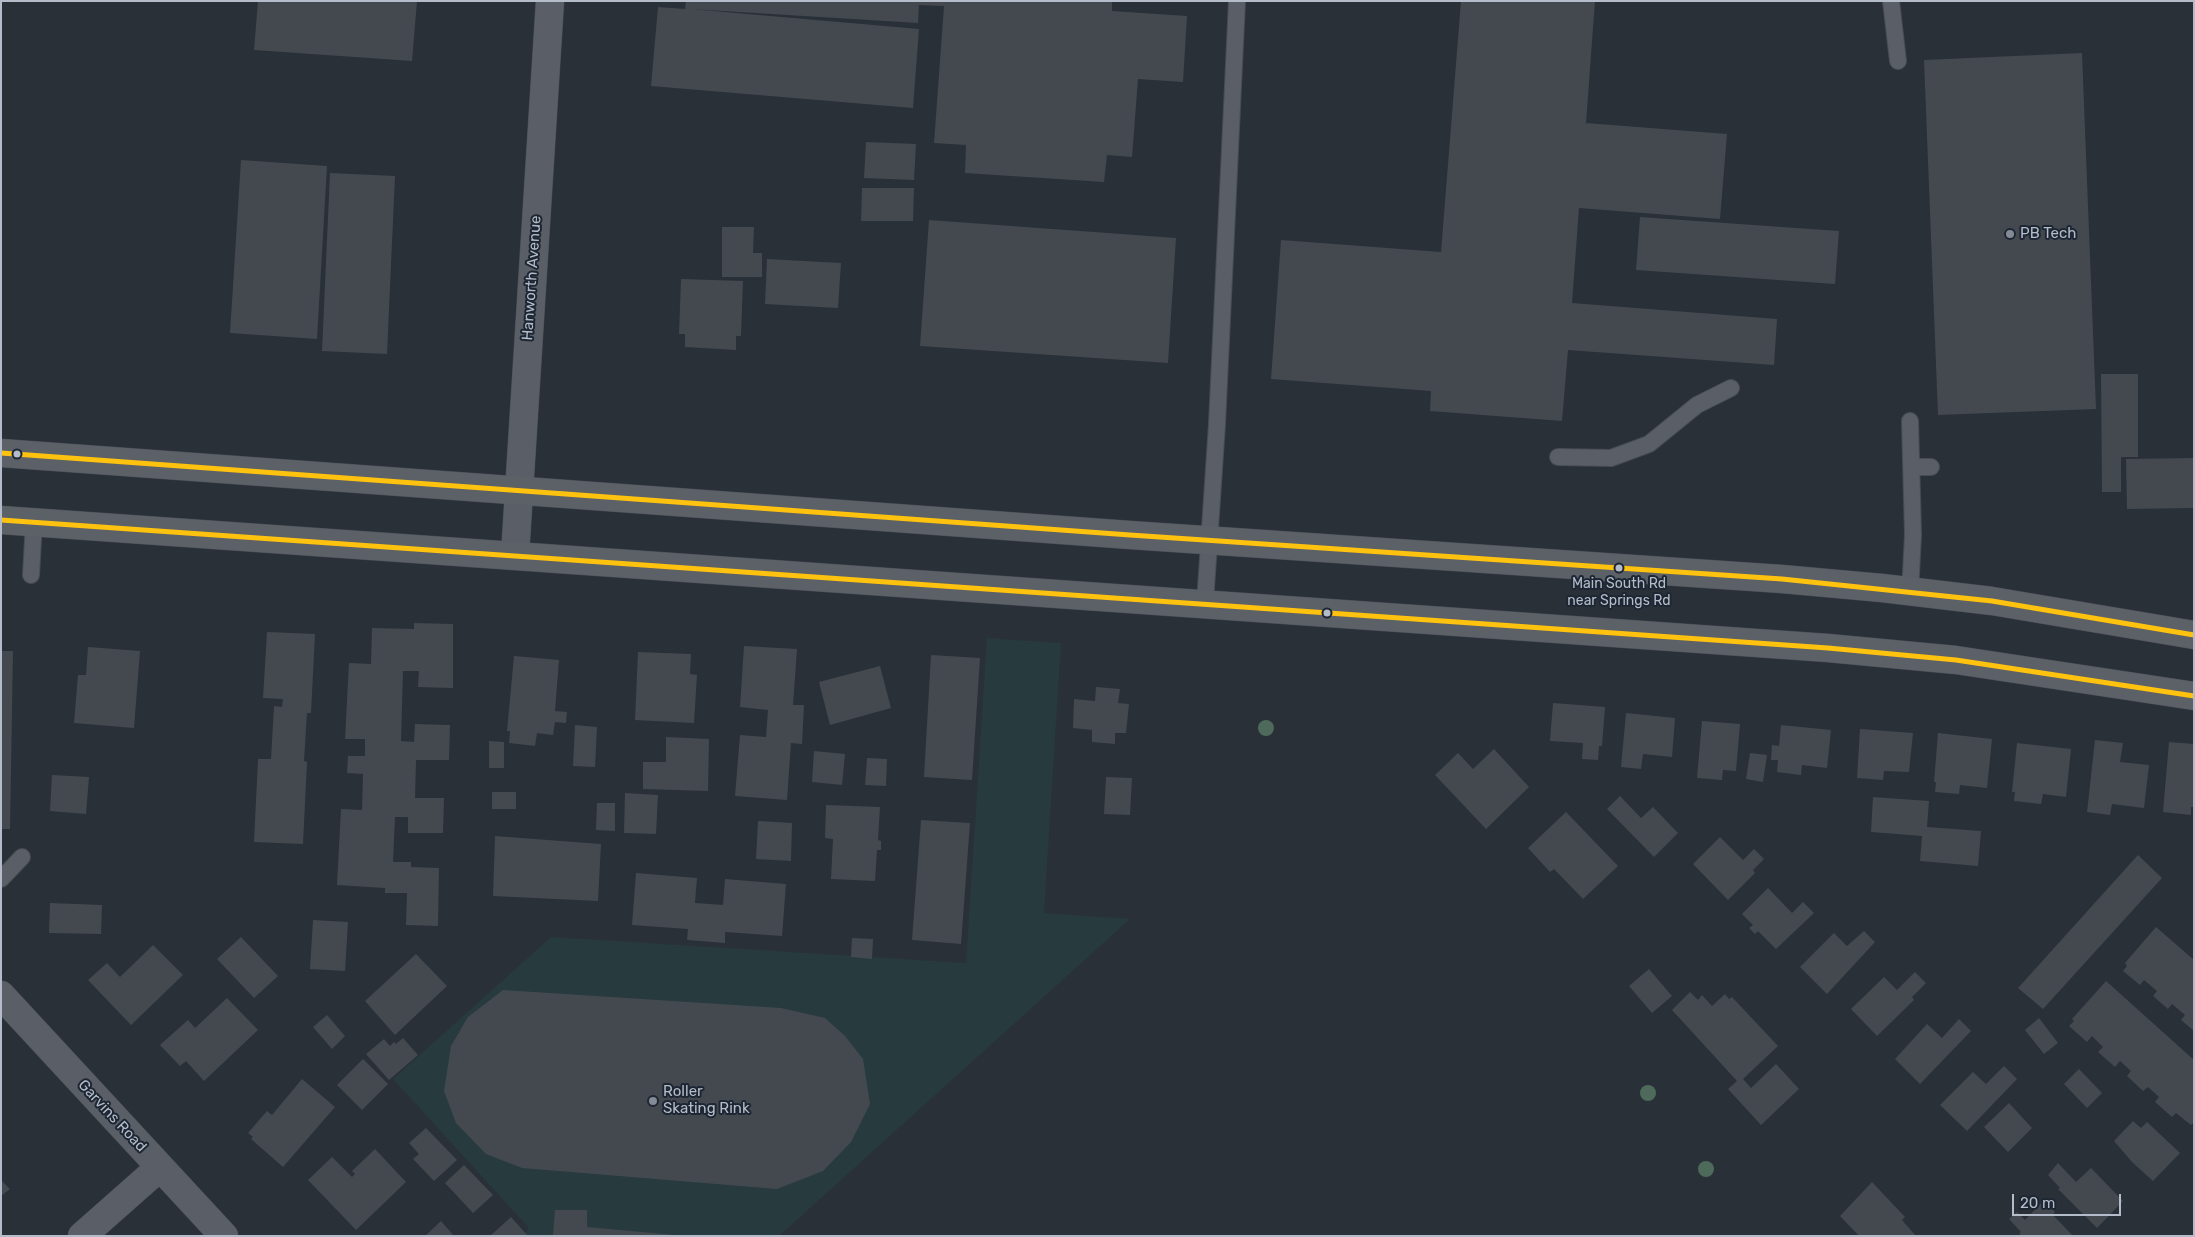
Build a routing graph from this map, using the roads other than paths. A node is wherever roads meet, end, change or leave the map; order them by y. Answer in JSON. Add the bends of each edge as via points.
{"nodes":[{"id":1,"x":550,"y":1,"type":"edge"},
{"id":2,"x":1237,"y":1,"type":"edge"},
{"id":3,"x":1891,"y":1,"type":"edge"},
{"id":4,"x":1898,"y":61,"type":"dead end"},
{"id":5,"x":1732,"y":388,"type":"dead end"},
{"id":6,"x":1910,"y":421,"type":"dead end"},
{"id":7,"x":1,"y":453,"type":"edge"},
{"id":8,"x":1558,"y":457,"type":"dead end"},
{"id":9,"x":1912,"y":467,"type":"junction"},
{"id":10,"x":1931,"y":467,"type":"dead end"},
{"id":11,"x":518,"y":490,"type":"junction"},
{"id":12,"x":1,"y":520,"type":"edge"},
{"id":13,"x":34,"y":522,"type":"junction"},
{"id":14,"x":1209,"y":540,"type":"junction"},
{"id":15,"x":515,"y":555,"type":"junction"},
{"id":16,"x":31,"y":576,"type":"dead end"},
{"id":17,"x":1910,"y":592,"type":"junction"},
{"id":18,"x":1205,"y":603,"type":"junction"},
{"id":19,"x":2194,"y":635,"type":"edge"},
{"id":20,"x":2194,"y":696,"type":"edge"},
{"id":21,"x":22,"y":857,"type":"dead end"},
{"id":22,"x":1,"y":879,"type":"edge"},
{"id":23,"x":1,"y":995,"type":"edge"},
{"id":24,"x":159,"y":1168,"type":"junction"},
{"id":25,"x":82,"y":1236,"type":"edge"},
{"id":26,"x":224,"y":1236,"type":"edge"}],
"edges":[{"from":1,"to":11,"type":"street","name":"Hanworth Avenue"},
{"from":2,"to":14,"type":"lane"},
{"from":3,"to":4,"type":"lane"},
{"from":5,"to":8,"type":"lane","via":[[1697,404],[1649,444],[1611,458]]},
{"from":6,"to":9,"type":"lane"},
{"from":7,"to":11,"type":"main road"},
{"from":9,"to":10,"type":"lane"},
{"from":9,"to":17,"type":"lane"},
{"from":11,"to":14,"type":"main road"},
{"from":11,"to":15,"type":"street","name":"Hanworth Avenue"},
{"from":12,"to":13,"type":"main road"},
{"from":13,"to":15,"type":"main road"},
{"from":13,"to":16,"type":"lane"},
{"from":14,"to":17,"type":"main road","via":[[1733,575]]},
{"from":14,"to":18,"type":"lane"},
{"from":15,"to":18,"type":"main road"},
{"from":17,"to":19,"type":"main road","via":[[1992,601]]},
{"from":18,"to":20,"type":"main road","via":[[1956,660]]},
{"from":21,"to":22,"type":"lane"},
{"from":23,"to":24,"type":"street","name":"Garvins Road"},
{"from":24,"to":25,"type":"street"},
{"from":24,"to":26,"type":"street","name":"Garvins Road"}]}
